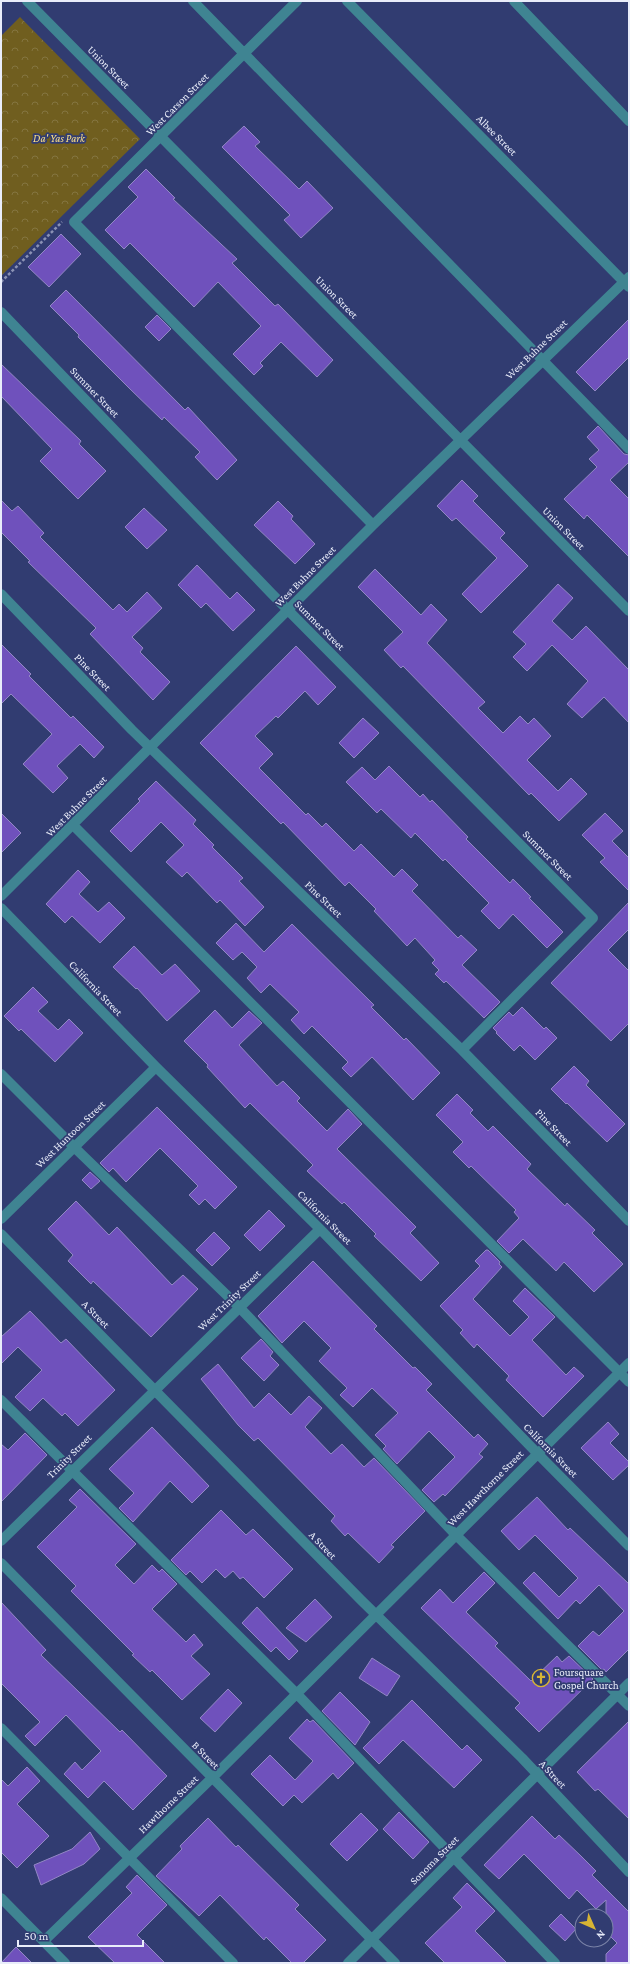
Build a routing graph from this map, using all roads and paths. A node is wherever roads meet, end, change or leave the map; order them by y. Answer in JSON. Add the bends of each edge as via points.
{"nodes":[{"id":1,"x":27,"y":1,"type":"edge"},
{"id":2,"x":193,"y":1,"type":"edge"},
{"id":3,"x":297,"y":1,"type":"edge"},
{"id":4,"x":347,"y":1,"type":"edge"},
{"id":5,"x":514,"y":1,"type":"edge"},
{"id":6,"x":245,"y":53,"type":"junction"},
{"id":7,"x":629,"y":121,"type":"edge"},
{"id":8,"x":162,"y":137,"type":"junction"},
{"id":9,"x":74,"y":222,"type":"junction"},
{"id":10,"x":1,"y":282,"type":"edge"},
{"id":11,"x":627,"y":282,"type":"edge"},
{"id":12,"x":1,"y":312,"type":"edge"},
{"id":13,"x":542,"y":360,"type":"junction"},
{"id":14,"x":460,"y":440,"type":"junction"},
{"id":15,"x":629,"y":449,"type":"edge"},
{"id":16,"x":373,"y":525,"type":"junction"},
{"id":17,"x":1,"y":594,"type":"edge"},
{"id":18,"x":289,"y":610,"type":"junction"},
{"id":19,"x":629,"y":611,"type":"edge"},
{"id":20,"x":151,"y":748,"type":"junction"},
{"id":21,"x":74,"y":825,"type":"junction"},
{"id":22,"x":1,"y":896,"type":"edge"},
{"id":23,"x":1,"y":908,"type":"edge"},
{"id":24,"x":462,"y":1050,"type":"junction"},
{"id":25,"x":156,"y":1067,"type":"junction"},
{"id":26,"x":1,"y":1074,"type":"edge"},
{"id":27,"x":74,"y":1147,"type":"junction"},
{"id":28,"x":1,"y":1219,"type":"edge"},
{"id":29,"x":629,"y":1221,"type":"edge"},
{"id":30,"x":320,"y":1229,"type":"junction"},
{"id":31,"x":1,"y":1234,"type":"edge"},
{"id":32,"x":239,"y":1307,"type":"junction"},
{"id":33,"x":629,"y":1362,"type":"edge"},
{"id":34,"x":619,"y":1372,"type":"junction"},
{"id":35,"x":629,"y":1382,"type":"edge"},
{"id":36,"x":155,"y":1389,"type":"junction"},
{"id":37,"x":1,"y":1400,"type":"edge"},
{"id":38,"x":537,"y":1453,"type":"junction"},
{"id":39,"x":71,"y":1470,"type":"junction"},
{"id":40,"x":455,"y":1534,"type":"junction"},
{"id":41,"x":1,"y":1541,"type":"edge"},
{"id":42,"x":629,"y":1546,"type":"edge"},
{"id":43,"x":1,"y":1564,"type":"edge"},
{"id":44,"x":375,"y":1614,"type":"junction"},
{"id":45,"x":629,"y":1683,"type":"edge"},
{"id":46,"x":296,"y":1693,"type":"junction"},
{"id":47,"x":618,"y":1695,"type":"junction"},
{"id":48,"x":629,"y":1706,"type":"edge"},
{"id":49,"x":1,"y":1728,"type":"edge"},
{"id":50,"x":537,"y":1774,"type":"junction"},
{"id":51,"x":212,"y":1778,"type":"junction"},
{"id":52,"x":455,"y":1857,"type":"junction"},
{"id":53,"x":128,"y":1858,"type":"junction"},
{"id":54,"x":629,"y":1872,"type":"edge"},
{"id":55,"x":1,"y":1898,"type":"edge"},
{"id":56,"x":372,"y":1939,"type":"junction"},
{"id":57,"x":44,"y":1941,"type":"junction"},
{"id":58,"x":65,"y":1963,"type":"edge"},
{"id":59,"x":233,"y":1963,"type":"edge"},
{"id":60,"x":348,"y":1963,"type":"edge"},
{"id":61,"x":395,"y":1963,"type":"edge"},
{"id":62,"x":555,"y":1963,"type":"edge"}],
"edges":[{"from":1,"to":8,"type":"street","name":"Union Street"},
{"from":2,"to":6,"type":"street"},
{"from":3,"to":6,"type":"street","name":"West Carson Street"},
{"from":4,"to":11,"type":"street","name":"Albee Street"},
{"from":5,"to":7,"type":"street"},
{"from":6,"to":8,"type":"street","name":"West Carson Street"},
{"from":6,"to":13,"type":"street"},
{"from":8,"to":9,"type":"street","name":"West Carson Street"},
{"from":8,"to":14,"type":"street","name":"Union Street"},
{"from":9,"to":10,"type":"path","via":[[68,215]]},
{"from":9,"to":16,"type":"street"},
{"from":11,"to":13,"type":"street","name":"West Buhne Street"},
{"from":12,"to":18,"type":"street","name":"Summer Street"},
{"from":13,"to":14,"type":"street","name":"West Buhne Street"},
{"from":13,"to":15,"type":"street"},
{"from":14,"to":16,"type":"street","name":"West Buhne Street"},
{"from":14,"to":19,"type":"street","name":"Union Street"},
{"from":16,"to":18,"type":"street","name":"West Buhne Street"},
{"from":17,"to":20,"type":"street","name":"Pine Street"},
{"from":18,"to":20,"type":"street","name":"West Buhne Street"},
{"from":18,"to":24,"type":"street","name":"Summer Street","via":[[592,918]]},
{"from":20,"to":21,"type":"street","name":"West Buhne Street"},
{"from":20,"to":24,"type":"street","name":"Pine Street"},
{"from":21,"to":22,"type":"street","name":"West Buhne Street"},
{"from":21,"to":34,"type":"street"},
{"from":23,"to":25,"type":"street","name":"California Street"},
{"from":24,"to":29,"type":"street","name":"Pine Street"},
{"from":25,"to":27,"type":"street","name":"West Huntoon Street"},
{"from":25,"to":30,"type":"street","name":"California Street"},
{"from":26,"to":27,"type":"street"},
{"from":27,"to":28,"type":"street","name":"West Huntoon Street"},
{"from":27,"to":32,"type":"street"},
{"from":30,"to":32,"type":"street","name":"West Trinity Street"},
{"from":30,"to":38,"type":"street","name":"California Street"},
{"from":31,"to":36,"type":"street","name":"A Street"},
{"from":32,"to":36,"type":"street","name":"West Trinity Street"},
{"from":32,"to":40,"type":"street"},
{"from":33,"to":34,"type":"street","name":"West Hawthorne Street"},
{"from":34,"to":35,"type":"street"},
{"from":34,"to":38,"type":"street","name":"West Hawthorne Street"},
{"from":36,"to":39,"type":"street","name":"Trinity Street"},
{"from":36,"to":44,"type":"street","name":"A Street"},
{"from":37,"to":39,"type":"street"},
{"from":38,"to":40,"type":"street","name":"West Hawthorne Street"},
{"from":38,"to":42,"type":"street","name":"California Street"},
{"from":39,"to":41,"type":"street","name":"Trinity Street"},
{"from":39,"to":46,"type":"street"},
{"from":40,"to":44,"type":"street","name":"West Hawthorne Street"},
{"from":40,"to":47,"type":"street"},
{"from":43,"to":51,"type":"street","name":"B Street"},
{"from":44,"to":46,"type":"street","name":"Hawthorne Street"},
{"from":44,"to":50,"type":"street","name":"A Street"},
{"from":45,"to":47,"type":"street","name":"Sonoma Street"},
{"from":46,"to":51,"type":"street","name":"Hawthorne Street"},
{"from":46,"to":52,"type":"street"},
{"from":47,"to":48,"type":"street"},
{"from":47,"to":50,"type":"street","name":"Sonoma Street"},
{"from":49,"to":53,"type":"street"},
{"from":50,"to":52,"type":"street","name":"Sonoma Street"},
{"from":50,"to":54,"type":"street","name":"A Street"},
{"from":51,"to":53,"type":"street","name":"Hawthorne Street"},
{"from":51,"to":56,"type":"street","name":"B Street"},
{"from":52,"to":56,"type":"street","name":"Sonoma Street"},
{"from":52,"to":62,"type":"street"},
{"from":53,"to":57,"type":"street","name":"Hawthorne Street"},
{"from":53,"to":59,"type":"street"},
{"from":55,"to":57,"type":"street"},
{"from":56,"to":60,"type":"street","name":"Sonoma Street"},
{"from":56,"to":61,"type":"street","name":"B Street"},
{"from":57,"to":58,"type":"street"}]}
